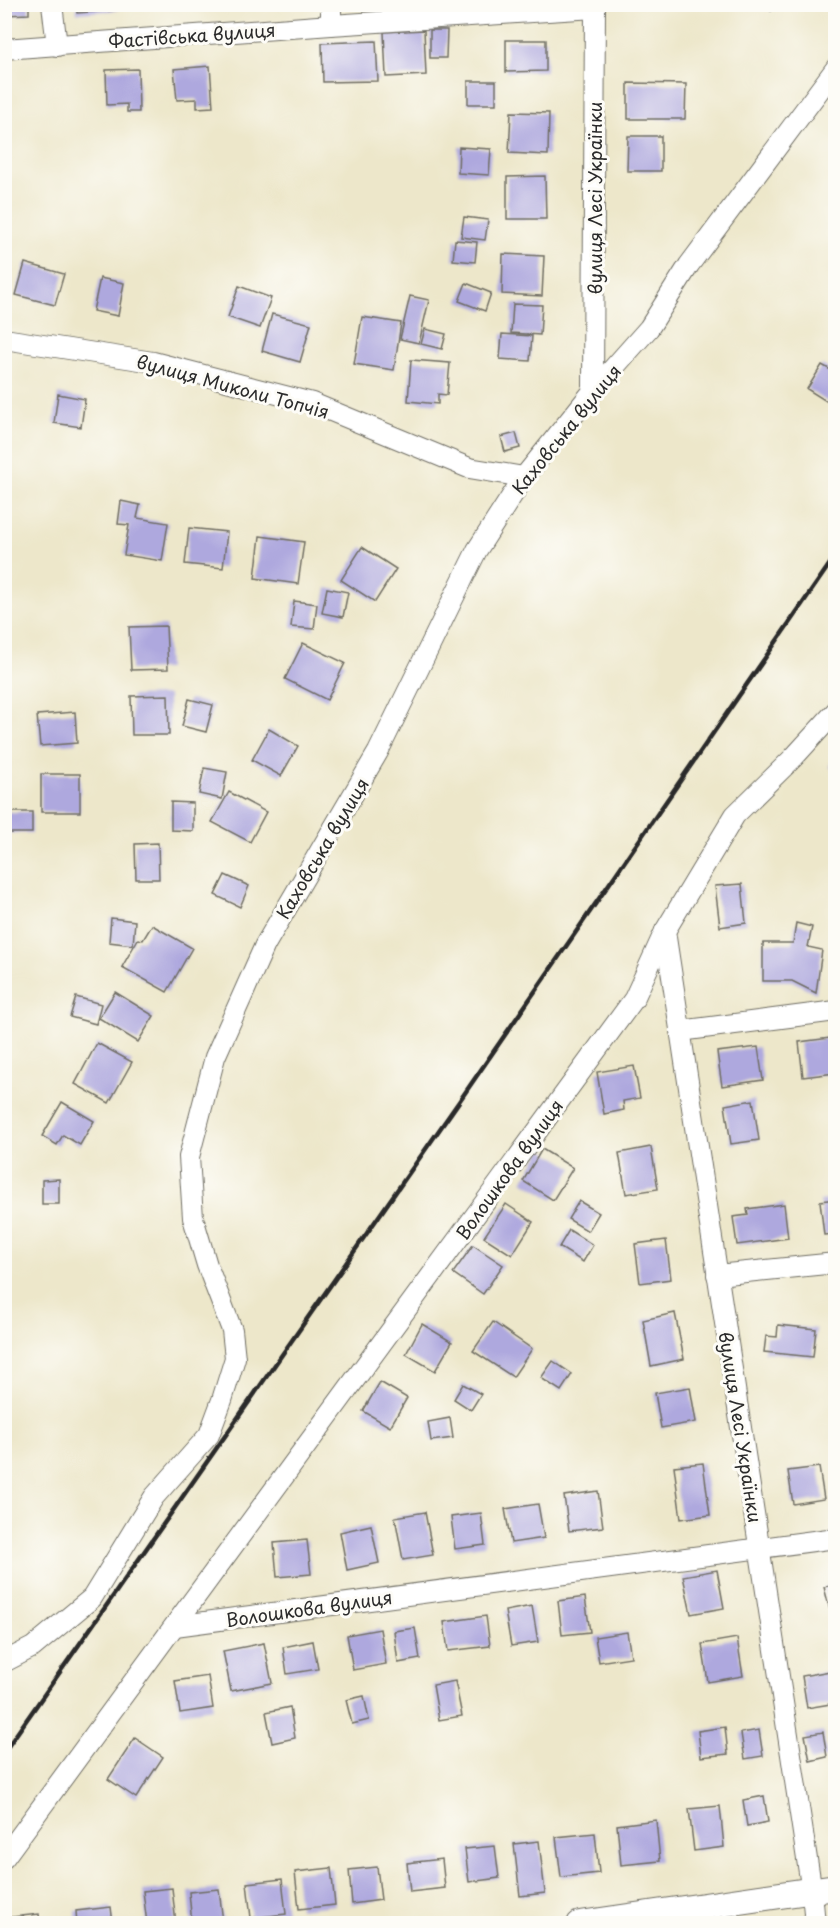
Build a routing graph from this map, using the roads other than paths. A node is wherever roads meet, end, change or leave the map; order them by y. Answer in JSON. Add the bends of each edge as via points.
{"nodes":[{"id":1,"x":52,"y":4,"type":"edge"},
{"id":2,"x":331,"y":4,"type":"edge"},
{"id":3,"x":595,"y":6,"type":"edge"},
{"id":4,"x":331,"y":25,"type":"junction"},
{"id":5,"x":57,"y":45,"type":"junction"},
{"id":6,"x":4,"y":49,"type":"edge"},
{"id":7,"x":836,"y":68,"type":"edge"},
{"id":8,"x":4,"y":339,"type":"edge"},
{"id":9,"x":593,"y":391,"type":"junction"},
{"id":10,"x":524,"y":477,"type":"junction"},
{"id":11,"x":836,"y":711,"type":"edge"},
{"id":12,"x":664,"y":931,"type":"junction"},
{"id":13,"x":836,"y":1011,"type":"edge"},
{"id":14,"x":680,"y":1031,"type":"junction"},
{"id":15,"x":836,"y":1263,"type":"edge"},
{"id":16,"x":717,"y":1275,"type":"junction"},
{"id":17,"x":836,"y":1539,"type":"edge"},
{"id":18,"x":759,"y":1548,"type":"junction"},
{"id":19,"x":175,"y":1626,"type":"junction"},
{"id":20,"x":4,"y":1662,"type":"edge"},
{"id":21,"x":4,"y":1858,"type":"edge"},
{"id":22,"x":824,"y":1889,"type":"edge"},
{"id":23,"x":580,"y":1923,"type":"edge"},
{"id":24,"x":815,"y":1923,"type":"edge"}],
"edges":[{"from":1,"to":5,"type":"street"},
{"from":2,"to":4,"type":"street"},
{"from":3,"to":4,"type":"street","name":"Фастівська вулиця"},
{"from":3,"to":9,"type":"street","name":"вулиця Лесі Українки"},
{"from":4,"to":5,"type":"street","name":"Фастівська вулиця"},
{"from":5,"to":6,"type":"street","name":"Фастівська вулиця"},
{"from":7,"to":9,"type":"street","name":"Каховська вулиця","via":[[688,265],[649,328]]},
{"from":8,"to":10,"type":"street","name":"вулиця Миколи Топчія","via":[[153,362],[301,400],[469,468]]},
{"from":9,"to":10,"type":"street","name":"Каховська вулиця"},
{"from":10,"to":20,"type":"street","name":"Каховська вулиця","via":[[477,550],[378,752],[265,945],[215,1056],[189,1157],[193,1218],[232,1330],[234,1358],[209,1435],[154,1497],[92,1598],[33,1647]]},
{"from":11,"to":12,"type":"street","name":"Волошкова вулиця","via":[[735,815]]},
{"from":12,"to":14,"type":"street","name":"вулиця Лесі Українки"},
{"from":12,"to":19,"type":"street","name":"Волошкова вулиця","via":[[634,999]]},
{"from":13,"to":14,"type":"street"},
{"from":14,"to":16,"type":"street","name":"вулиця Лесі Українки"},
{"from":15,"to":16,"type":"street"},
{"from":16,"to":18,"type":"street","name":"вулиця Лесі Українки"},
{"from":17,"to":18,"type":"street","name":"Волошкова вулиця"},
{"from":18,"to":19,"type":"street","name":"Волошкова вулиця"},
{"from":18,"to":22,"type":"street","name":"вулиця Лесі Українки"},
{"from":19,"to":21,"type":"street","name":"Волошкова вулиця"},
{"from":22,"to":23,"type":"street"},
{"from":22,"to":24,"type":"street","name":"вулиця Лесі Українки"}]}
